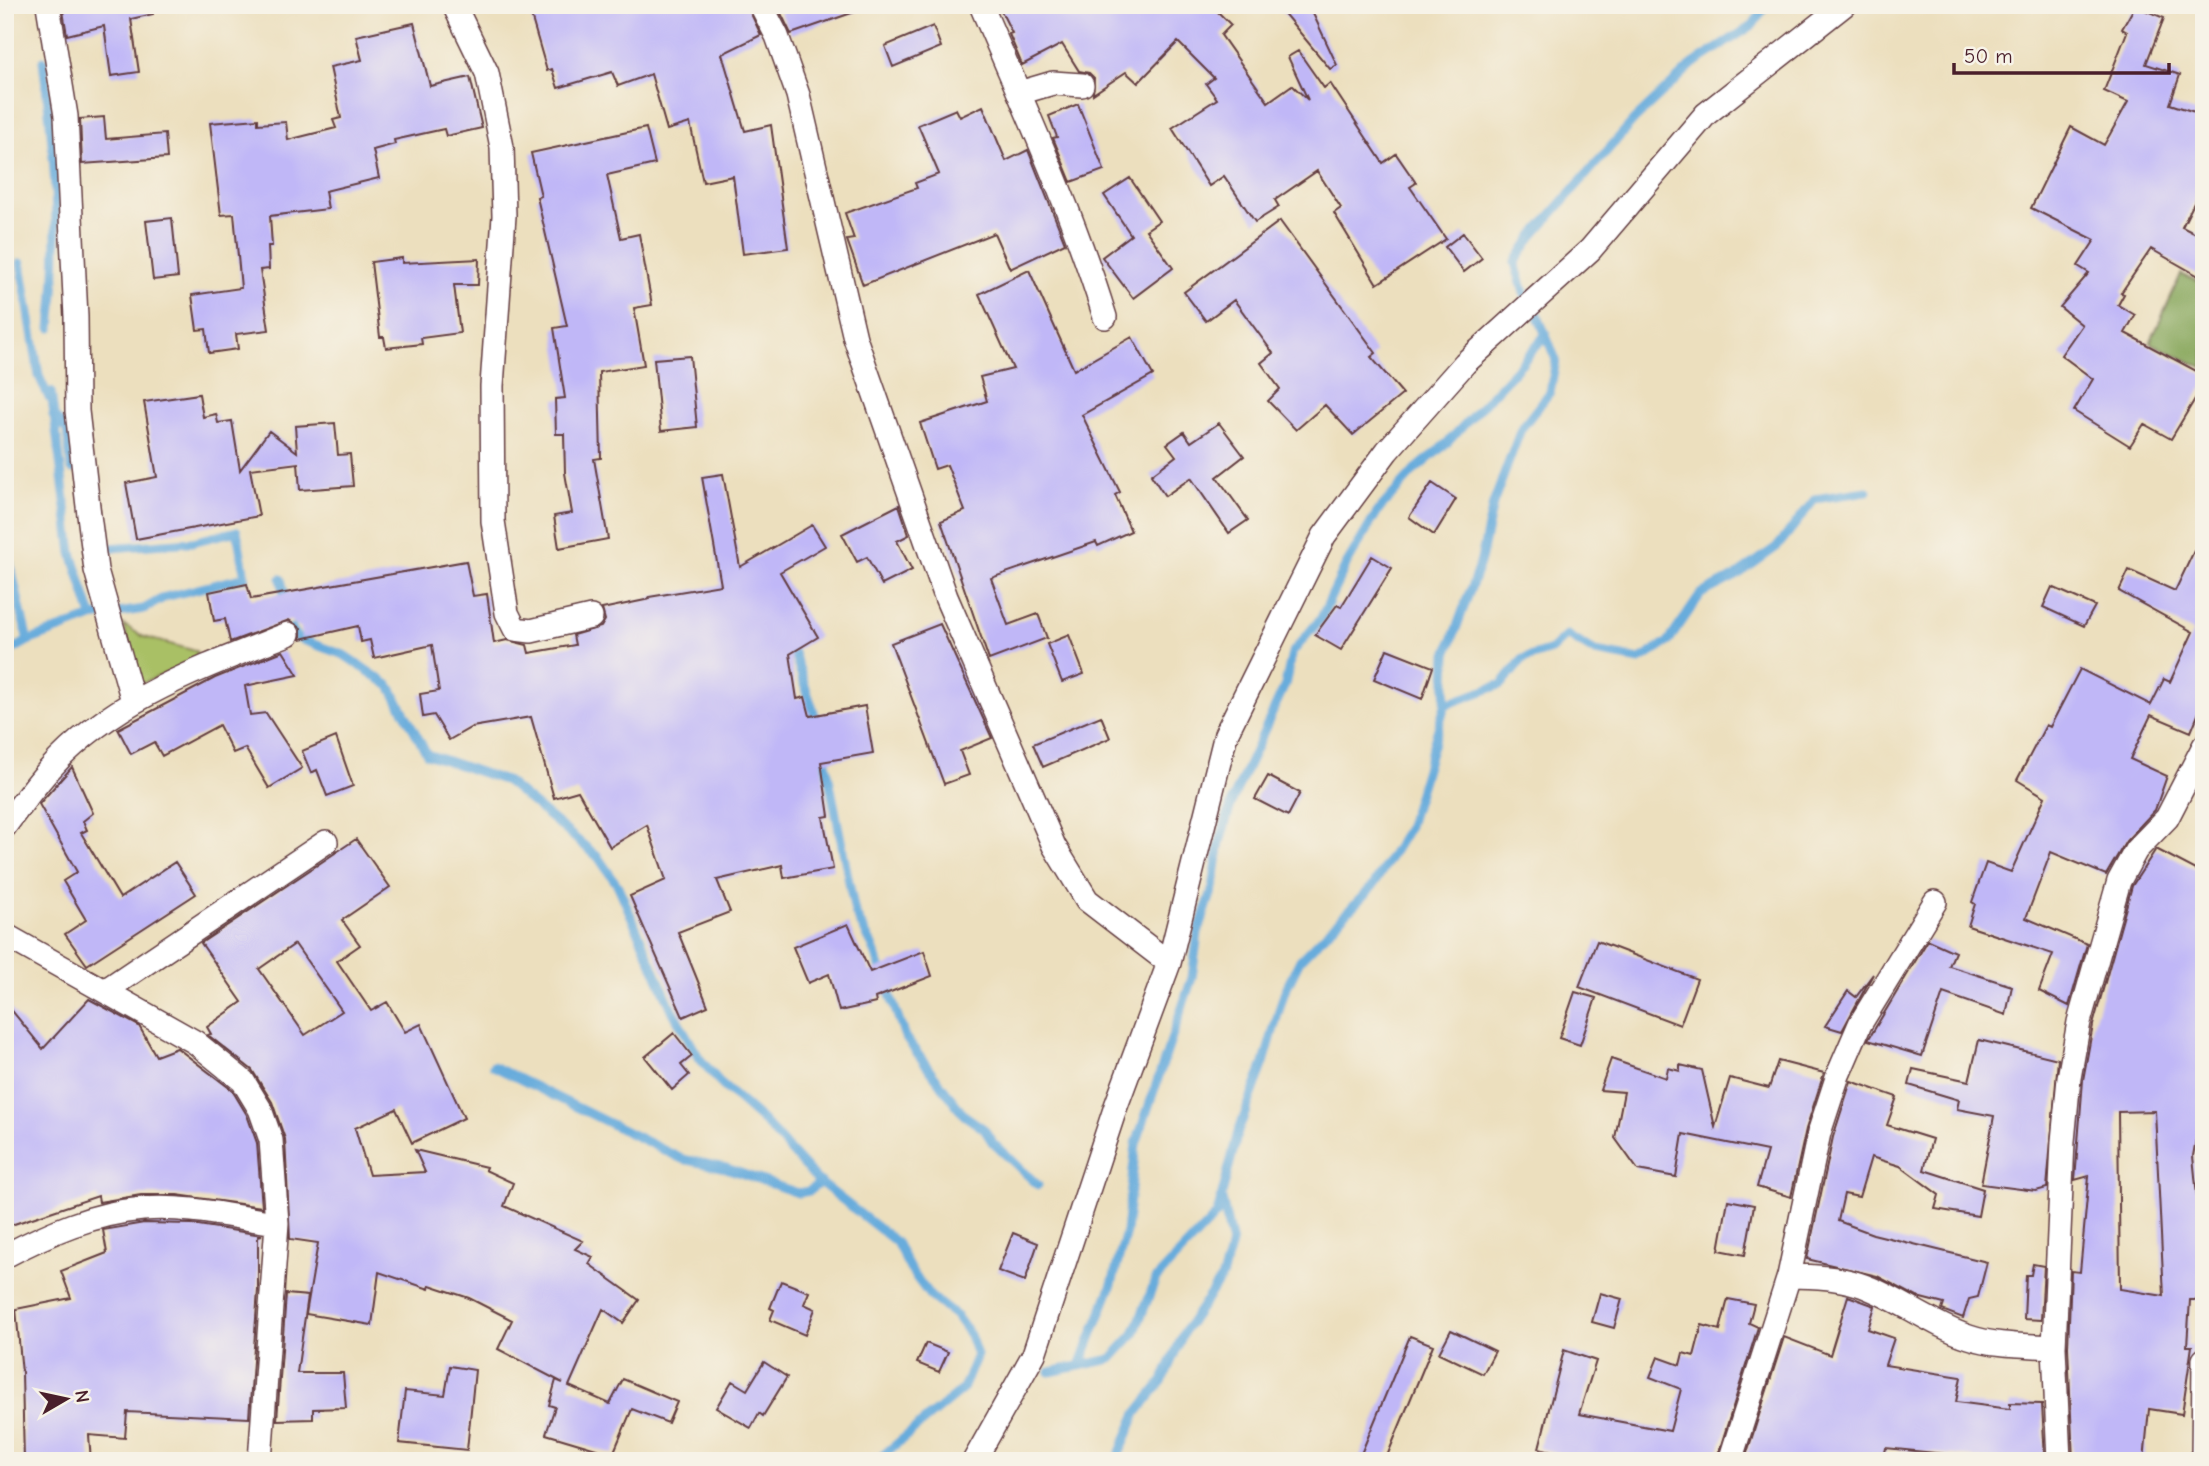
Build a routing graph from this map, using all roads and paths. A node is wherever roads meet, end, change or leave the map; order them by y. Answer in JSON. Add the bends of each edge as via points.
{"nodes":[{"id":1,"x":48,"y":5,"type":"edge"},
{"id":2,"x":454,"y":5,"type":"edge"},
{"id":3,"x":761,"y":5,"type":"edge"},
{"id":4,"x":981,"y":5,"type":"edge"},
{"id":5,"x":1844,"y":5,"type":"edge"},
{"id":6,"x":1082,"y":85,"type":"dead end"},
{"id":7,"x":1019,"y":93,"type":"junction"},
{"id":8,"x":1105,"y":317,"type":"dead end"},
{"id":9,"x":591,"y":617,"type":"dead end"},
{"id":10,"x":288,"y":634,"type":"dead end"},
{"id":11,"x":133,"y":701,"type":"junction"},
{"id":12,"x":2204,"y":746,"type":"edge"},
{"id":13,"x":5,"y":826,"type":"edge"},
{"id":14,"x":326,"y":842,"type":"dead end"},
{"id":15,"x":1935,"y":902,"type":"dead end"},
{"id":16,"x":5,"y":935,"type":"edge"},
{"id":17,"x":1169,"y":964,"type":"junction"},
{"id":18,"x":106,"y":990,"type":"junction"},
{"id":19,"x":277,"y":1223,"type":"junction"},
{"id":20,"x":5,"y":1256,"type":"edge"},
{"id":21,"x":1789,"y":1276,"type":"junction"},
{"id":22,"x":2054,"y":1348,"type":"junction"},
{"id":23,"x":2204,"y":1360,"type":"edge"},
{"id":24,"x":260,"y":1461,"type":"edge"},
{"id":25,"x":974,"y":1461,"type":"edge"},
{"id":26,"x":1730,"y":1461,"type":"edge"},
{"id":27,"x":2059,"y":1461,"type":"edge"},
{"id":28,"x":2203,"y":1461,"type":"edge"}],
"edges":[{"from":1,"to":11,"type":"street","via":[[66,116],[76,411],[101,587]]},
{"from":2,"to":9,"type":"street","via":[[487,73],[502,147],[504,216],[492,386],[493,521],[507,613],[515,629],[531,631]]},
{"from":3,"to":17,"type":"street","via":[[798,95],[855,338],[946,597],[1054,846],[1087,900]]},
{"from":4,"to":7,"type":"street"},
{"from":5,"to":17,"type":"street","via":[[1706,114],[1590,250],[1465,363],[1387,451],[1324,536],[1226,734]]},
{"from":6,"to":7,"type":"street","via":[[1053,82]]},
{"from":7,"to":8,"type":"street"},
{"from":10,"to":11,"type":"street"},
{"from":11,"to":13,"type":"street","via":[[48,770]]},
{"from":12,"to":22,"type":"street","via":[[2167,818],[2136,850],[2119,881],[2079,1022],[2063,1141]]},
{"from":14,"to":18,"type":"street"},
{"from":15,"to":21,"type":"street","via":[[1860,1024],[1838,1075],[1819,1133]]},
{"from":16,"to":18,"type":"street"},
{"from":17,"to":25,"type":"street","via":[[1116,1106],[1034,1354]]},
{"from":18,"to":19,"type":"street","via":[[195,1042],[243,1081],[271,1140]]},
{"from":19,"to":20,"type":"street","via":[[181,1209],[143,1209],[43,1235]]},
{"from":19,"to":24,"type":"street"},
{"from":21,"to":22,"type":"street","via":[[1859,1284],[1969,1337]]},
{"from":21,"to":26,"type":"street"},
{"from":22,"to":27,"type":"street"},
{"from":23,"to":28,"type":"street"}]}
